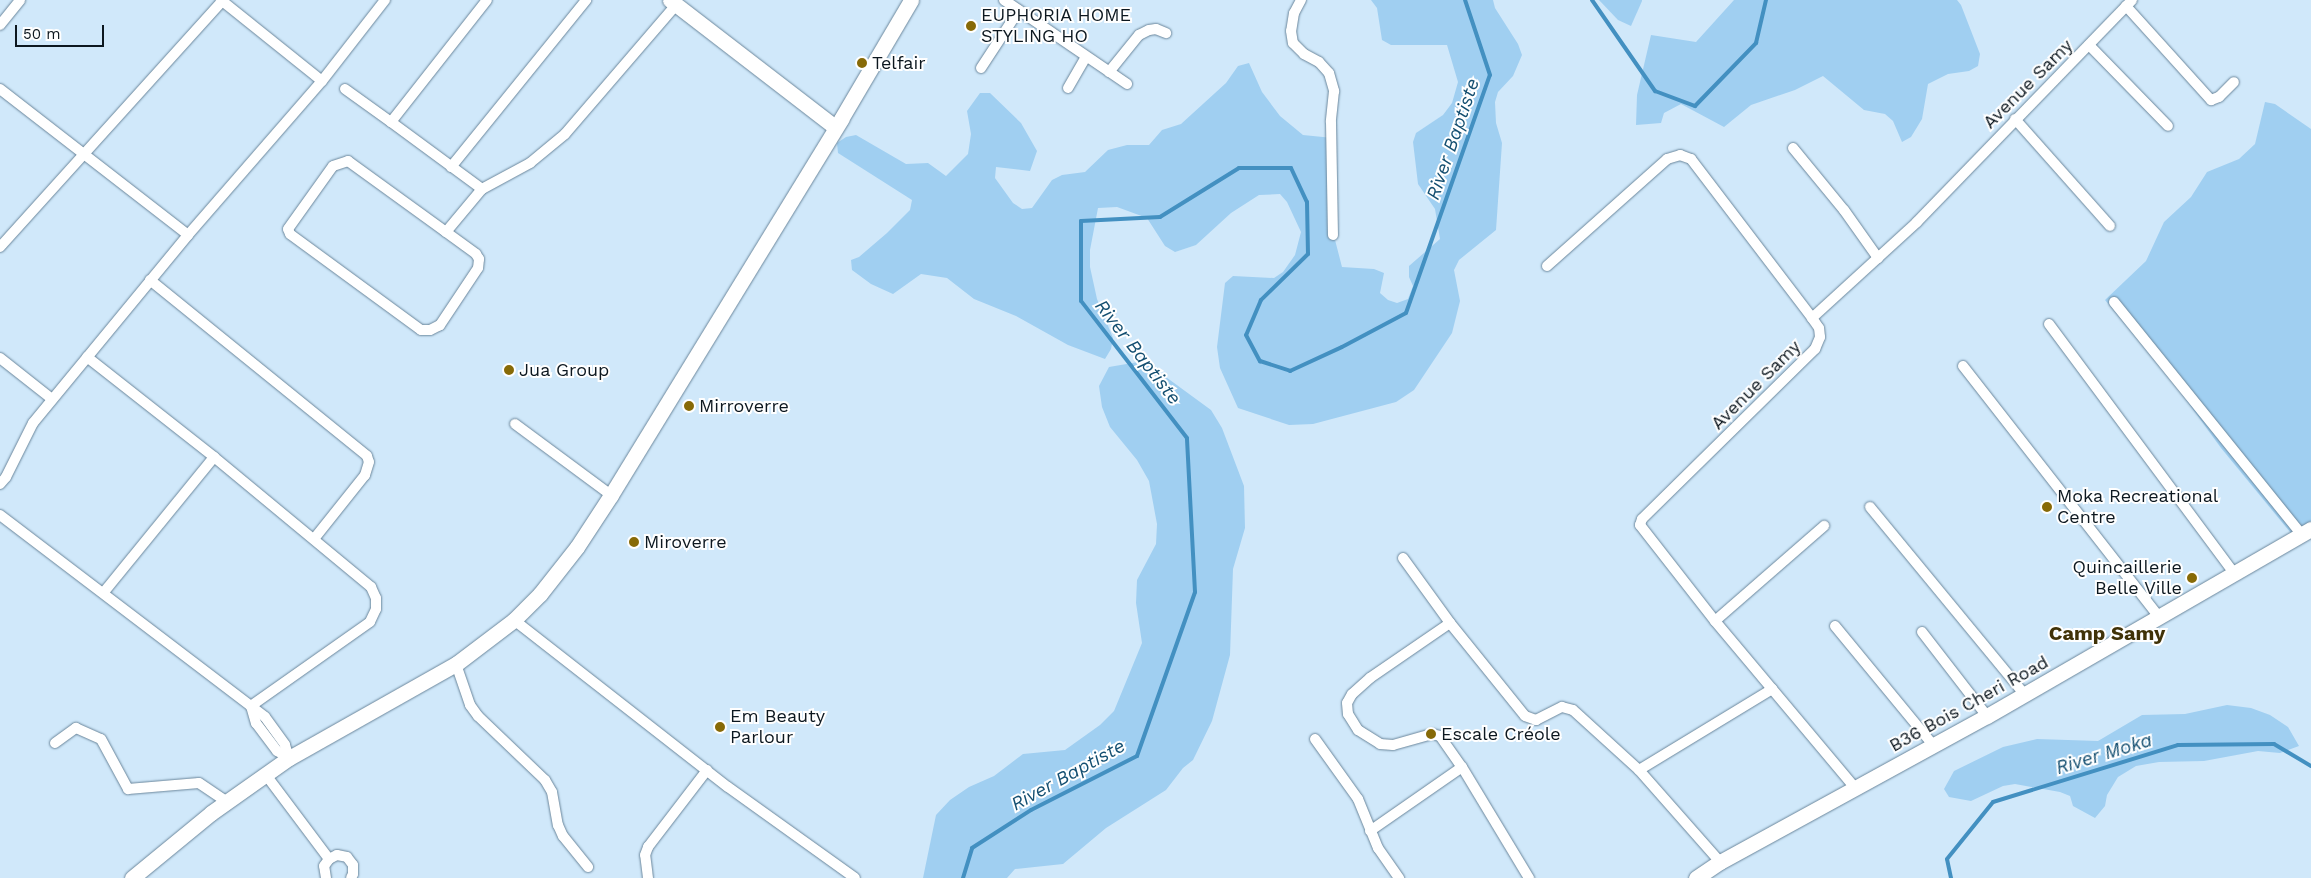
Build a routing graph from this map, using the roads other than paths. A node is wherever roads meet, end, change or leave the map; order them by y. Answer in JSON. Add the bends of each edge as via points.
{"nodes":[{"id":1,"x":20,"y":0,"type":"edge"},
{"id":2,"x":222,"y":0,"type":"edge"},
{"id":3,"x":385,"y":0,"type":"edge"},
{"id":4,"x":487,"y":0,"type":"edge"},
{"id":5,"x":586,"y":0,"type":"edge"},
{"id":6,"x":911,"y":0,"type":"edge"},
{"id":7,"x":1004,"y":0,"type":"edge"},
{"id":8,"x":1301,"y":0,"type":"edge"},
{"id":9,"x":673,"y":2,"type":"edge"},
{"id":10,"x":2129,"y":3,"type":"edge"},
{"id":11,"x":1019,"y":10,"type":"junction"},
{"id":12,"x":0,"y":26,"type":"edge"},
{"id":13,"x":1166,"y":34,"type":"dead end"},
{"id":14,"x":2089,"y":45,"type":"junction"},
{"id":15,"x":1086,"y":57,"type":"junction"},
{"id":16,"x":981,"y":68,"type":"dead end"},
{"id":17,"x":1108,"y":72,"type":"junction"},
{"id":18,"x":322,"y":81,"type":"junction"},
{"id":19,"x":2234,"y":82,"type":"dead end"},
{"id":20,"x":1127,"y":84,"type":"dead end"},
{"id":21,"x":1068,"y":88,"type":"dead end"},
{"id":22,"x":0,"y":89,"type":"edge"},
{"id":23,"x":345,"y":89,"type":"dead end"},
{"id":24,"x":2015,"y":119,"type":"junction"},
{"id":25,"x":391,"y":122,"type":"junction"},
{"id":26,"x":2168,"y":126,"type":"dead end"},
{"id":27,"x":835,"y":128,"type":"junction"},
{"id":28,"x":1792,"y":148,"type":"dead end"},
{"id":29,"x":84,"y":155,"type":"junction"},
{"id":30,"x":451,"y":167,"type":"junction"},
{"id":31,"x":482,"y":189,"type":"junction"},
{"id":32,"x":2110,"y":226,"type":"dead end"},
{"id":33,"x":446,"y":232,"type":"junction"},
{"id":34,"x":188,"y":235,"type":"junction"},
{"id":35,"x":1333,"y":235,"type":"dead end"},
{"id":36,"x":0,"y":247,"type":"edge"},
{"id":37,"x":1878,"y":258,"type":"junction"},
{"id":38,"x":1546,"y":266,"type":"dead end"},
{"id":39,"x":150,"y":280,"type":"junction"},
{"id":40,"x":2114,"y":302,"type":"dead end"},
{"id":41,"x":1812,"y":318,"type":"junction"},
{"id":42,"x":2049,"y":324,"type":"dead end"},
{"id":43,"x":87,"y":357,"type":"junction"},
{"id":44,"x":0,"y":358,"type":"edge"},
{"id":45,"x":1962,"y":366,"type":"dead end"},
{"id":46,"x":52,"y":400,"type":"junction"},
{"id":47,"x":515,"y":424,"type":"dead end"},
{"id":48,"x":214,"y":456,"type":"junction"},
{"id":49,"x":0,"y":484,"type":"edge"},
{"id":50,"x":611,"y":495,"type":"junction"},
{"id":51,"x":1870,"y":507,"type":"dead end"},
{"id":52,"x":0,"y":514,"type":"edge"},
{"id":53,"x":1824,"y":526,"type":"dead end"},
{"id":54,"x":2306,"y":532,"type":"edge"},
{"id":55,"x":314,"y":538,"type":"junction"},
{"id":56,"x":1403,"y":558,"type":"dead end"},
{"id":57,"x":2234,"y":574,"type":"junction"},
{"id":58,"x":104,"y":592,"type":"junction"},
{"id":59,"x":2159,"y":617,"type":"junction"},
{"id":60,"x":514,"y":620,"type":"junction"},
{"id":61,"x":1715,"y":621,"type":"junction"},
{"id":62,"x":1450,"y":623,"type":"junction"},
{"id":63,"x":1835,"y":626,"type":"dead end"},
{"id":64,"x":1922,"y":632,"type":"dead end"},
{"id":65,"x":456,"y":664,"type":"junction"},
{"id":66,"x":1772,"y":689,"type":"junction"},
{"id":67,"x":2024,"y":695,"type":"junction"},
{"id":68,"x":251,"y":706,"type":"junction"},
{"id":69,"x":1987,"y":716,"type":"junction"},
{"id":70,"x":1315,"y":739,"type":"dead end"},
{"id":71,"x":56,"y":744,"type":"dead end"},
{"id":72,"x":1934,"y":746,"type":"junction"},
{"id":73,"x":289,"y":758,"type":"junction"},
{"id":74,"x":1462,"y":767,"type":"junction"},
{"id":75,"x":707,"y":770,"type":"junction"},
{"id":76,"x":1639,"y":770,"type":"junction"},
{"id":77,"x":266,"y":775,"type":"junction"},
{"id":78,"x":1856,"y":789,"type":"junction"},
{"id":79,"x":227,"y":802,"type":"junction"},
{"id":80,"x":1370,"y":831,"type":"junction"},
{"id":81,"x":329,"y":859,"type":"junction"},
{"id":82,"x":1720,"y":862,"type":"junction"},
{"id":83,"x":588,"y":867,"type":"dead end"},
{"id":84,"x":132,"y":878,"type":"edge"},
{"id":85,"x":326,"y":878,"type":"edge"},
{"id":86,"x":351,"y":878,"type":"edge"},
{"id":87,"x":648,"y":878,"type":"edge"},
{"id":88,"x":854,"y":878,"type":"edge"},
{"id":89,"x":1399,"y":878,"type":"edge"},
{"id":90,"x":1529,"y":878,"type":"edge"},
{"id":91,"x":1696,"y":878,"type":"edge"}],
"edges":[{"from":1,"to":12,"type":"street"},
{"from":2,"to":18,"type":"street"},
{"from":2,"to":29,"type":"street"},
{"from":3,"to":18,"type":"street"},
{"from":4,"to":25,"type":"street"},
{"from":5,"to":30,"type":"street"},
{"from":6,"to":27,"type":"main road"},
{"from":7,"to":11,"type":"street"},
{"from":8,"to":35,"type":"street","via":[[1294,13],[1293,43],[1329,73],[1334,90],[1331,122]]},
{"from":9,"to":27,"type":"main road"},
{"from":9,"to":31,"type":"street","via":[[558,141],[530,163]]},
{"from":10,"to":14,"type":"street","name":"Avenue Samy"},
{"from":10,"to":19,"type":"street","via":[[2211,100],[2219,97]]},
{"from":11,"to":15,"type":"street"},
{"from":11,"to":16,"type":"street"},
{"from":13,"to":17,"type":"street","via":[[1156,29],[1139,35]]},
{"from":14,"to":24,"type":"street","name":"Avenue Samy"},
{"from":14,"to":26,"type":"street"},
{"from":15,"to":17,"type":"street"},
{"from":15,"to":21,"type":"street"},
{"from":17,"to":20,"type":"street"},
{"from":18,"to":34,"type":"street"},
{"from":22,"to":29,"type":"street"},
{"from":23,"to":25,"type":"street"},
{"from":24,"to":32,"type":"street"},
{"from":24,"to":37,"type":"street","name":"Avenue Samy","via":[[1917,222]]},
{"from":25,"to":30,"type":"street"},
{"from":27,"to":50,"type":"main road"},
{"from":28,"to":37,"type":"street","via":[[1844,210]]},
{"from":29,"to":34,"type":"street"},
{"from":29,"to":36,"type":"street"},
{"from":30,"to":31,"type":"street"},
{"from":31,"to":33,"type":"street"},
{"from":33,"to":33,"type":"street","via":[[476,254],[478,268],[440,325],[421,330],[294,238],[288,230],[333,166],[348,161]]},
{"from":34,"to":39,"type":"street"},
{"from":37,"to":41,"type":"street","name":"Avenue Samy"},
{"from":38,"to":41,"type":"street","via":[[1667,159],[1680,154],[1691,159]]},
{"from":39,"to":43,"type":"street"},
{"from":39,"to":55,"type":"street","via":[[367,456],[369,462],[365,475]]},
{"from":40,"to":54,"type":"street"},
{"from":41,"to":61,"type":"street","name":"Avenue Samy","via":[[1820,337],[1815,349],[1642,519],[1640,525]]},
{"from":42,"to":57,"type":"street"},
{"from":43,"to":46,"type":"street"},
{"from":43,"to":48,"type":"street"},
{"from":44,"to":46,"type":"street"},
{"from":45,"to":59,"type":"street"},
{"from":46,"to":49,"type":"street","via":[[33,423]]},
{"from":47,"to":50,"type":"street"},
{"from":48,"to":55,"type":"street"},
{"from":48,"to":58,"type":"street"},
{"from":50,"to":60,"type":"main road","via":[[577,547],[540,594]]},
{"from":51,"to":67,"type":"street"},
{"from":52,"to":58,"type":"street"},
{"from":53,"to":61,"type":"street"},
{"from":54,"to":57,"type":"main road","name":"B36 Bois Cheri Road"},
{"from":55,"to":68,"type":"street","via":[[370,586],[376,598],[376,609],[370,622],[361,630]]},
{"from":56,"to":62,"type":"street"},
{"from":57,"to":59,"type":"main road","name":"B36 Bois Cheri Road"},
{"from":58,"to":68,"type":"street"},
{"from":59,"to":67,"type":"main road","name":"B36 Bois Cheri Road"},
{"from":60,"to":65,"type":"main road"},
{"from":60,"to":75,"type":"street"},
{"from":61,"to":66,"type":"street","name":"Avenue Samy"},
{"from":62,"to":74,"type":"street","via":[[1370,678],[1347,703],[1348,714],[1358,730],[1368,738],[1380,744],[1394,745],[1437,734]]},
{"from":62,"to":76,"type":"street","via":[[1526,716],[1536,720],[1562,707],[1573,710]]},
{"from":63,"to":72,"type":"street"},
{"from":64,"to":69,"type":"street"},
{"from":65,"to":73,"type":"main road"},
{"from":65,"to":83,"type":"street","via":[[470,704],[478,716],[545,780],[552,792],[563,836]]},
{"from":66,"to":76,"type":"street"},
{"from":66,"to":78,"type":"street","name":"Avenue Samy"},
{"from":67,"to":69,"type":"main road","name":"B36 Bois Cheri Road"},
{"from":68,"to":73,"type":"street","via":[[266,717],[285,745]]},
{"from":69,"to":72,"type":"main road","name":"B36 Bois Cheri Road"},
{"from":70,"to":80,"type":"street","via":[[1358,799]]},
{"from":71,"to":79,"type":"street","via":[[76,728],[102,739],[128,789],[198,783]]},
{"from":72,"to":78,"type":"main road","name":"B36 Bois Cheri Road"},
{"from":73,"to":77,"type":"main road"},
{"from":74,"to":80,"type":"street"},
{"from":74,"to":90,"type":"street"},
{"from":75,"to":87,"type":"street","via":[[648,847],[645,855]]},
{"from":75,"to":88,"type":"street"},
{"from":76,"to":82,"type":"street"},
{"from":77,"to":79,"type":"main road"},
{"from":77,"to":81,"type":"street"},
{"from":78,"to":82,"type":"main road","name":"B36 Bois Cheri Road"},
{"from":79,"to":84,"type":"main road"},
{"from":80,"to":89,"type":"street"},
{"from":81,"to":85,"type":"street","via":[[324,866]]},
{"from":81,"to":86,"type":"street","via":[[337,855],[347,857],[353,864]]},
{"from":82,"to":91,"type":"main road","name":"B36 Bois Cheri Road"}]}
